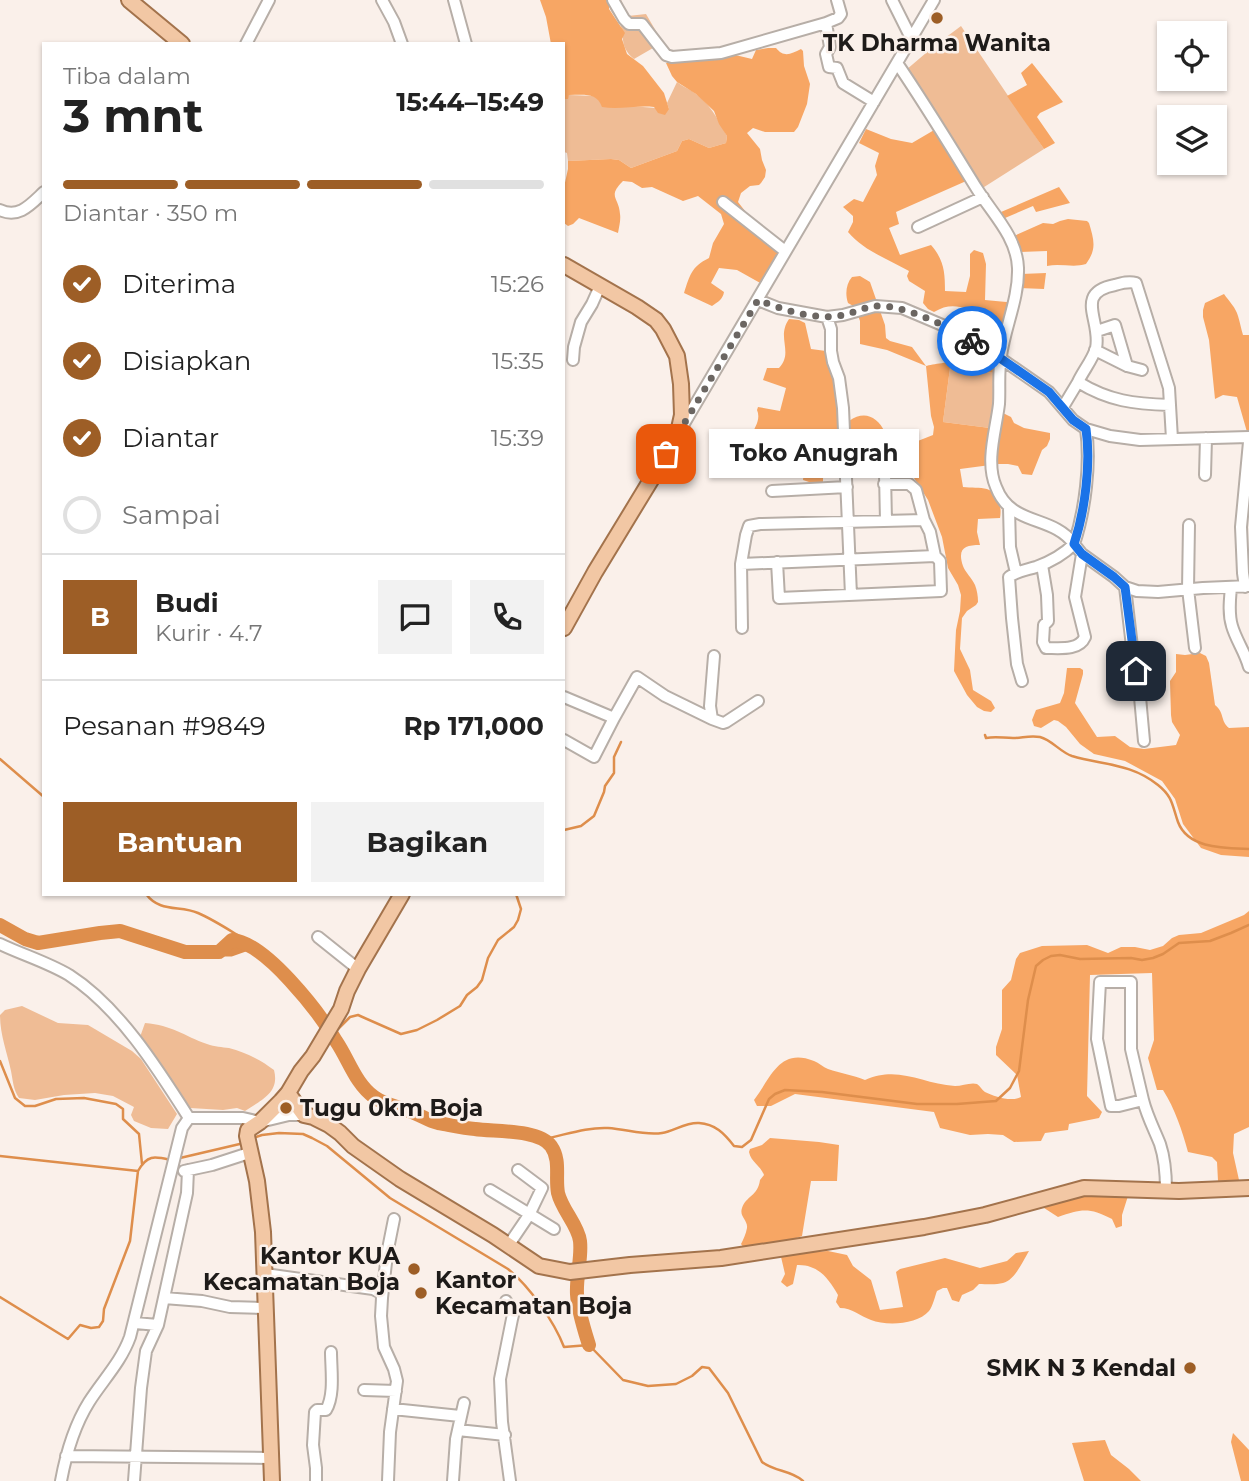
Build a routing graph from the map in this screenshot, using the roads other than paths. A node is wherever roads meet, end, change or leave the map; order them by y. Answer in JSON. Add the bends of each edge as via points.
{"nodes":[{"id":1,"x":129,"y":0,"type":"edge"},
{"id":2,"x":269,"y":0,"type":"edge"},
{"id":3,"x":382,"y":0,"type":"edge"},
{"id":4,"x":454,"y":0,"type":"edge"},
{"id":5,"x":613,"y":0,"type":"edge"},
{"id":6,"x":837,"y":0,"type":"edge"},
{"id":7,"x":892,"y":0,"type":"edge"},
{"id":8,"x":934,"y":0,"type":"edge"},
{"id":9,"x":143,"y":6,"type":"edge"},
{"id":10,"x":826,"y":23,"type":"junction"},
{"id":11,"x":911,"y":38,"type":"junction"},
{"id":12,"x":180,"y":42,"type":"edge"},
{"id":13,"x":247,"y":42,"type":"edge"},
{"id":14,"x":401,"y":42,"type":"edge"},
{"id":15,"x":465,"y":42,"type":"edge"},
{"id":16,"x":897,"y":63,"type":"junction"},
{"id":17,"x":874,"y":102,"type":"junction"},
{"id":18,"x":42,"y":193,"type":"edge"},
{"id":19,"x":983,"y":197,"type":"junction"},
{"id":20,"x":723,"y":202,"type":"dead end"},
{"id":21,"x":0,"y":211,"type":"edge"},
{"id":22,"x":918,"y":227,"type":"dead end"},
{"id":23,"x":785,"y":251,"type":"junction"},
{"id":24,"x":565,"y":266,"type":"edge"},
{"id":25,"x":600,"y":286,"type":"junction"},
{"id":26,"x":758,"y":300,"type":"junction"},
{"id":27,"x":827,"y":317,"type":"junction"},
{"id":28,"x":1097,"y":331,"type":"junction"},
{"id":29,"x":1095,"y":350,"type":"junction"},
{"id":30,"x":1000,"y":358,"type":"junction"},
{"id":31,"x":573,"y":360,"type":"dead end"},
{"id":32,"x":1127,"y":366,"type":"junction"},
{"id":33,"x":1142,"y":370,"type":"dead end"},
{"id":34,"x":1078,"y":382,"type":"junction"},
{"id":35,"x":1170,"y":405,"type":"junction"},
{"id":36,"x":1063,"y":407,"type":"junction"},
{"id":37,"x":1086,"y":429,"type":"junction"},
{"id":38,"x":678,"y":433,"type":"junction"},
{"id":39,"x":1206,"y":438,"type":"junction"},
{"id":40,"x":1172,"y":439,"type":"junction"},
{"id":41,"x":1249,"y":440,"type":"edge"},
{"id":42,"x":1205,"y":475,"type":"dead end"},
{"id":43,"x":846,"y":487,"type":"junction"},
{"id":44,"x":772,"y":491,"type":"dead end"},
{"id":45,"x":1009,"y":508,"type":"junction"},
{"id":46,"x":924,"y":520,"type":"junction"},
{"id":47,"x":886,"y":521,"type":"junction"},
{"id":48,"x":848,"y":523,"type":"junction"},
{"id":49,"x":1189,"y":524,"type":"dead end"},
{"id":50,"x":1074,"y":544,"type":"junction"},
{"id":51,"x":1082,"y":554,"type":"junction"},
{"id":52,"x":934,"y":556,"type":"junction"},
{"id":53,"x":849,"y":560,"type":"junction"},
{"id":54,"x":777,"y":562,"type":"junction"},
{"id":55,"x":741,"y":564,"type":"junction"},
{"id":56,"x":1042,"y":565,"type":"junction"},
{"id":57,"x":1016,"y":572,"type":"junction"},
{"id":58,"x":1247,"y":586,"type":"edge"},
{"id":59,"x":1125,"y":587,"type":"junction"},
{"id":60,"x":1231,"y":587,"type":"junction"},
{"id":61,"x":1188,"y":589,"type":"junction"},
{"id":62,"x":851,"y":595,"type":"junction"},
{"id":63,"x":565,"y":626,"type":"edge"},
{"id":64,"x":742,"y":628,"type":"dead end"},
{"id":65,"x":1195,"y":648,"type":"dead end"},
{"id":66,"x":714,"y":656,"type":"dead end"},
{"id":67,"x":1249,"y":667,"type":"edge"},
{"id":68,"x":1022,"y":681,"type":"dead end"},
{"id":69,"x":565,"y":701,"type":"edge"},
{"id":70,"x":758,"y":701,"type":"dead end"},
{"id":71,"x":614,"y":718,"type":"junction"},
{"id":72,"x":712,"y":719,"type":"junction"},
{"id":73,"x":565,"y":741,"type":"edge"},
{"id":74,"x":1144,"y":741,"type":"dead end"},
{"id":75,"x":401,"y":896,"type":"edge"},
{"id":76,"x":318,"y":937,"type":"dead end"},
{"id":77,"x":0,"y":944,"type":"edge"},
{"id":78,"x":358,"y":969,"type":"junction"},
{"id":79,"x":288,"y":1093,"type":"junction"},
{"id":80,"x":1143,"y":1100,"type":"junction"},
{"id":81,"x":304,"y":1115,"type":"junction"},
{"id":82,"x":189,"y":1118,"type":"junction"},
{"id":83,"x":260,"y":1122,"type":"junction"},
{"id":84,"x":249,"y":1153,"type":"junction"},
{"id":85,"x":188,"y":1170,"type":"junction"},
{"id":86,"x":518,"y":1170,"type":"dead end"},
{"id":87,"x":172,"y":1171,"type":"junction"},
{"id":88,"x":1249,"y":1188,"type":"edge"},
{"id":89,"x":490,"y":1190,"type":"dead end"},
{"id":90,"x":1166,"y":1190,"type":"junction"},
{"id":91,"x":529,"y":1215,"type":"junction"},
{"id":92,"x":394,"y":1219,"type":"dead end"},
{"id":93,"x":554,"y":1229,"type":"dead end"},
{"id":94,"x":157,"y":1232,"type":"junction"},
{"id":95,"x":177,"y":1242,"type":"junction"},
{"id":96,"x":508,"y":1246,"type":"junction"},
{"id":97,"x":265,"y":1274,"type":"junction"},
{"id":98,"x":163,"y":1298,"type":"junction"},
{"id":99,"x":382,"y":1298,"type":"junction"},
{"id":100,"x":506,"y":1301,"type":"dead end"},
{"id":101,"x":265,"y":1308,"type":"junction"},
{"id":102,"x":135,"y":1323,"type":"junction"},
{"id":103,"x":158,"y":1325,"type":"junction"},
{"id":104,"x":331,"y":1352,"type":"dead end"},
{"id":105,"x":363,"y":1390,"type":"dead end"},
{"id":106,"x":396,"y":1391,"type":"junction"},
{"id":107,"x":464,"y":1403,"type":"dead end"},
{"id":108,"x":393,"y":1409,"type":"junction"},
{"id":109,"x":460,"y":1416,"type":"junction"},
{"id":110,"x":458,"y":1430,"type":"junction"},
{"id":111,"x":505,"y":1435,"type":"junction"},
{"id":112,"x":66,"y":1456,"type":"junction"},
{"id":113,"x":136,"y":1457,"type":"junction"},
{"id":114,"x":271,"y":1458,"type":"junction"},
{"id":115,"x":61,"y":1481,"type":"edge"},
{"id":116,"x":134,"y":1481,"type":"edge"},
{"id":117,"x":272,"y":1481,"type":"edge"},
{"id":118,"x":316,"y":1481,"type":"edge"},
{"id":119,"x":388,"y":1481,"type":"edge"},
{"id":120,"x":453,"y":1481,"type":"edge"},
{"id":121,"x":510,"y":1481,"type":"edge"}],
"edges":[{"from":1,"to":9,"type":"main road"},
{"from":2,"to":13,"type":"street"},
{"from":3,"to":14,"type":"street"},
{"from":4,"to":15,"type":"street"},
{"from":5,"to":10,"type":"street","via":[[629,24],[642,24],[672,57],[721,54]]},
{"from":6,"to":10,"type":"street","via":[[841,14]]},
{"from":7,"to":11,"type":"street"},
{"from":8,"to":11,"type":"street"},
{"from":9,"to":12,"type":"main road"},
{"from":10,"to":17,"type":"street","via":[[829,67],[836,68],[843,83]]},
{"from":11,"to":16,"type":"street"},
{"from":16,"to":17,"type":"street"},
{"from":16,"to":19,"type":"street"},
{"from":17,"to":23,"type":"street"},
{"from":18,"to":21,"type":"street","via":[[23,210]]},
{"from":19,"to":22,"type":"street"},
{"from":19,"to":30,"type":"street","via":[[999,219],[1018,266]]},
{"from":20,"to":23,"type":"street"},
{"from":23,"to":26,"type":"street"},
{"from":24,"to":25,"type":"main road"},
{"from":25,"to":31,"type":"street","via":[[581,322]]},
{"from":25,"to":38,"type":"main road","via":[[656,320],[670,341],[681,384]]},
{"from":26,"to":27,"type":"street"},
{"from":26,"to":38,"type":"street"},
{"from":27,"to":30,"type":"street","via":[[875,306],[902,308],[954,330]]},
{"from":27,"to":43,"type":"street","via":[[843,408]]},
{"from":28,"to":29,"type":"street"},
{"from":28,"to":32,"type":"street","via":[[1115,325]]},
{"from":28,"to":35,"type":"street","via":[[1091,303],[1094,295],[1109,286],[1136,283],[1166,377]]},
{"from":29,"to":32,"type":"street"},
{"from":29,"to":34,"type":"street"},
{"from":30,"to":36,"type":"street"},
{"from":30,"to":45,"type":"street","via":[[992,476]]},
{"from":32,"to":33,"type":"street"},
{"from":34,"to":35,"type":"street","via":[[1119,401]]},
{"from":34,"to":36,"type":"street"},
{"from":35,"to":40,"type":"street"},
{"from":36,"to":37,"type":"street"},
{"from":37,"to":40,"type":"street","via":[[1140,440]]},
{"from":37,"to":50,"type":"street","via":[[1089,449],[1081,523]]},
{"from":38,"to":63,"type":"main road"},
{"from":39,"to":40,"type":"street"},
{"from":39,"to":41,"type":"street"},
{"from":39,"to":42,"type":"street"},
{"from":41,"to":58,"type":"street","via":[[1241,527]]},
{"from":43,"to":44,"type":"street"},
{"from":43,"to":48,"type":"street"},
{"from":45,"to":50,"type":"street","via":[[1068,535]]},
{"from":45,"to":57,"type":"street"},
{"from":46,"to":47,"type":"street"},
{"from":46,"to":47,"type":"street","via":[[916,490],[885,479]]},
{"from":46,"to":52,"type":"street"},
{"from":47,"to":48,"type":"street"},
{"from":48,"to":53,"type":"street"},
{"from":48,"to":55,"type":"street","via":[[749,526]]},
{"from":49,"to":61,"type":"street"},
{"from":50,"to":51,"type":"street"},
{"from":50,"to":56,"type":"street"},
{"from":51,"to":56,"type":"street","via":[[1075,597],[1085,637],[1076,647],[1046,648],[1048,608]]},
{"from":51,"to":59,"type":"street"},
{"from":52,"to":53,"type":"street"},
{"from":52,"to":62,"type":"street","via":[[940,561],[941,591]]},
{"from":53,"to":54,"type":"street"},
{"from":53,"to":62,"type":"street"},
{"from":54,"to":55,"type":"street"},
{"from":54,"to":62,"type":"street","via":[[779,598]]},
{"from":55,"to":64,"type":"street"},
{"from":56,"to":57,"type":"street"},
{"from":57,"to":68,"type":"street","via":[[1009,583]]},
{"from":58,"to":60,"type":"street"},
{"from":59,"to":61,"type":"street","via":[[1158,592]]},
{"from":59,"to":74,"type":"street"},
{"from":60,"to":61,"type":"street"},
{"from":60,"to":67,"type":"street","via":[[1230,617]]},
{"from":61,"to":65,"type":"street"},
{"from":66,"to":72,"type":"street"},
{"from":69,"to":71,"type":"street"},
{"from":70,"to":72,"type":"street","via":[[726,722]]},
{"from":71,"to":72,"type":"street","via":[[637,677]]},
{"from":71,"to":73,"type":"street","via":[[594,757]]},
{"from":75,"to":78,"type":"main road"},
{"from":76,"to":78,"type":"street"},
{"from":77,"to":82,"type":"street","via":[[85,986],[142,1050]]},
{"from":78,"to":79,"type":"main road"},
{"from":79,"to":81,"type":"main road"},
{"from":79,"to":83,"type":"main road"},
{"from":80,"to":80,"type":"street","via":[[1111,1106],[1097,1039],[1100,982],[1131,982],[1130,1049]]},
{"from":80,"to":90,"type":"street","via":[[1164,1156]]},
{"from":81,"to":83,"type":"street"},
{"from":81,"to":96,"type":"main road","via":[[329,1125],[400,1179]]},
{"from":82,"to":83,"type":"street"},
{"from":82,"to":87,"type":"street"},
{"from":83,"to":84,"type":"main road","via":[[248,1130]]},
{"from":84,"to":85,"type":"street"},
{"from":84,"to":97,"type":"main road","via":[[257,1181]]},
{"from":85,"to":87,"type":"street"},
{"from":85,"to":95,"type":"street"},
{"from":86,"to":91,"type":"street","via":[[542,1188]]},
{"from":87,"to":94,"type":"street"},
{"from":88,"to":90,"type":"main road"},
{"from":89,"to":91,"type":"street"},
{"from":90,"to":96,"type":"main road","via":[[1084,1188],[924,1227],[720,1258],[570,1272],[539,1266]]},
{"from":91,"to":93,"type":"street"},
{"from":91,"to":96,"type":"street"},
{"from":92,"to":99,"type":"street"},
{"from":94,"to":95,"type":"street"},
{"from":94,"to":102,"type":"street"},
{"from":95,"to":98,"type":"street"},
{"from":97,"to":99,"type":"street","via":[[373,1289]]},
{"from":97,"to":101,"type":"main road"},
{"from":98,"to":101,"type":"street"},
{"from":98,"to":103,"type":"street"},
{"from":99,"to":106,"type":"street","via":[[384,1347],[394,1369]]},
{"from":100,"to":111,"type":"street","via":[[513,1314],[500,1379]]},
{"from":101,"to":114,"type":"main road"},
{"from":102,"to":103,"type":"street"},
{"from":102,"to":112,"type":"street","via":[[123,1354],[82,1414]]},
{"from":103,"to":113,"type":"street","via":[[146,1352]]},
{"from":104,"to":118,"type":"street","via":[[329,1406],[316,1410],[313,1435]]},
{"from":105,"to":106,"type":"street"},
{"from":106,"to":108,"type":"street"},
{"from":107,"to":109,"type":"street"},
{"from":108,"to":109,"type":"street"},
{"from":108,"to":119,"type":"street"},
{"from":109,"to":110,"type":"street"},
{"from":110,"to":111,"type":"street"},
{"from":110,"to":120,"type":"street"},
{"from":111,"to":121,"type":"street"},
{"from":112,"to":113,"type":"street"},
{"from":112,"to":115,"type":"street"},
{"from":113,"to":114,"type":"street"},
{"from":113,"to":116,"type":"street"},
{"from":114,"to":117,"type":"main road"}]}
